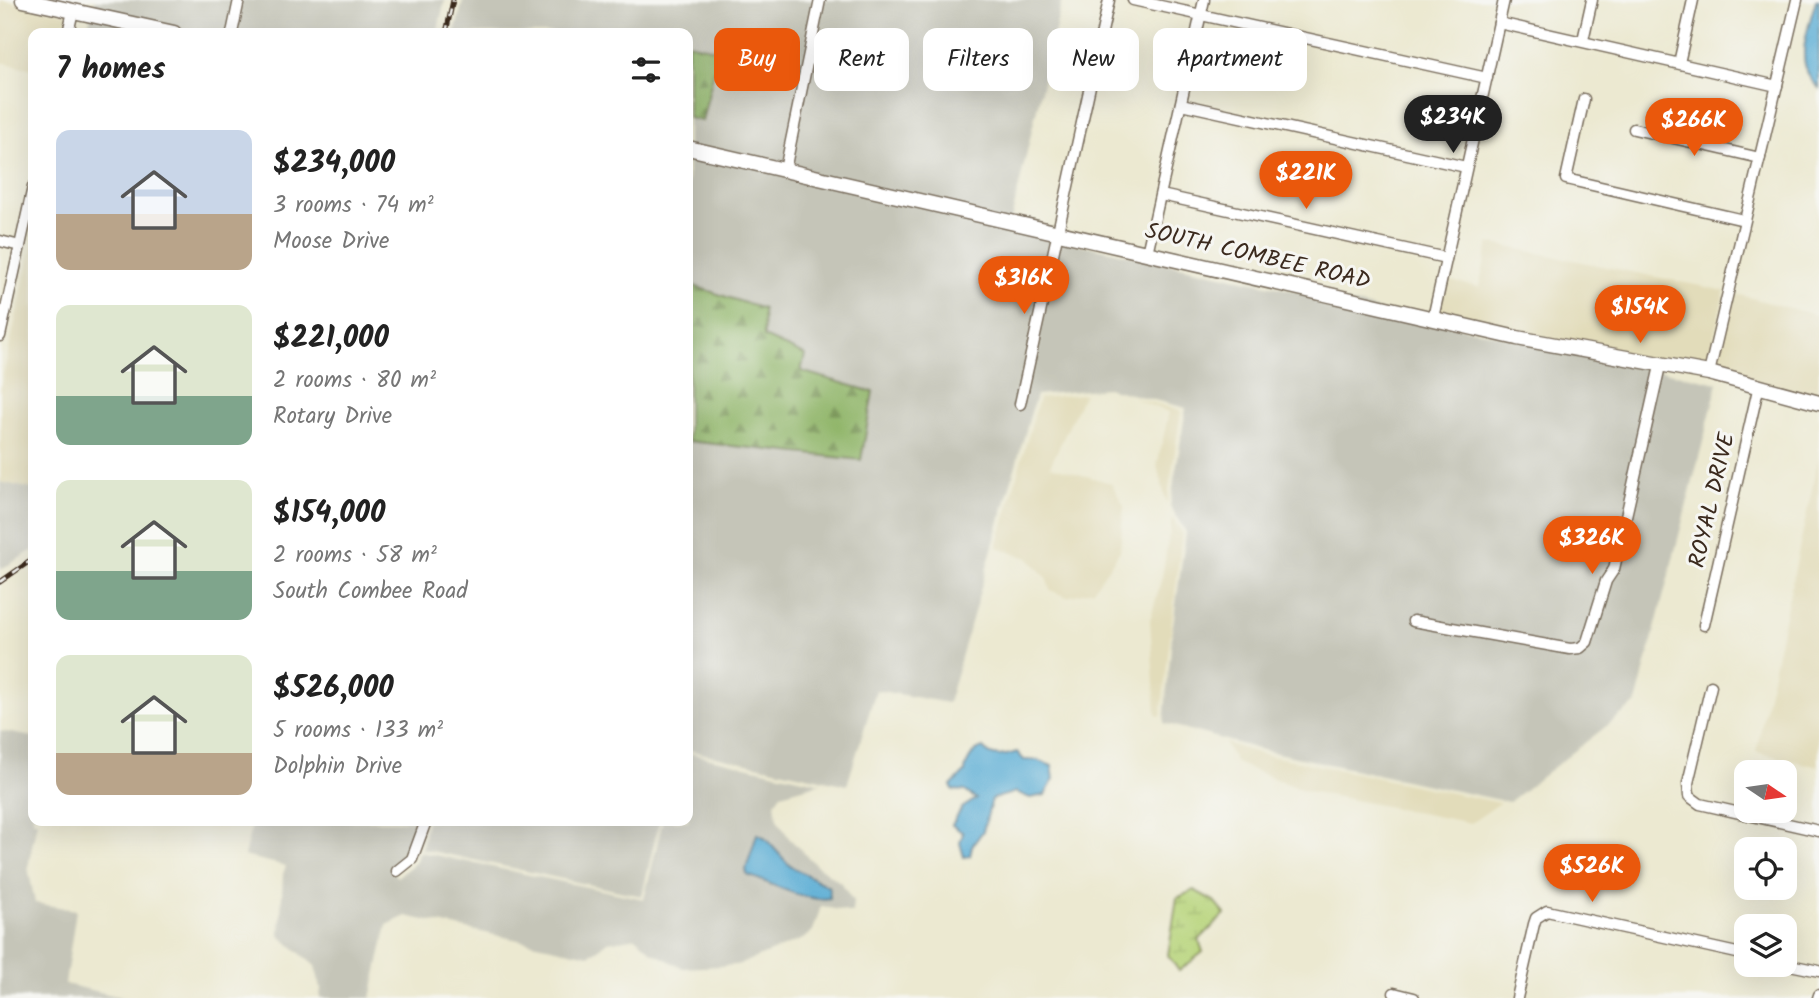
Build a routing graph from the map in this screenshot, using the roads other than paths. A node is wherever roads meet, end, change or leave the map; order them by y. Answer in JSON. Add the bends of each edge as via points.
{"nodes":[{"id":1,"x":23,"y":0,"type":"edge"},
{"id":2,"x":239,"y":0,"type":"edge"},
{"id":3,"x":820,"y":0,"type":"edge"},
{"id":4,"x":1109,"y":0,"type":"edge"},
{"id":5,"x":1133,"y":0,"type":"edge"},
{"id":6,"x":1204,"y":0,"type":"edge"},
{"id":7,"x":1504,"y":0,"type":"edge"},
{"id":8,"x":1591,"y":0,"type":"edge"},
{"id":9,"x":1693,"y":0,"type":"edge"},
{"id":10,"x":1797,"y":0,"type":"edge"},
{"id":11,"x":73,"y":11,"type":"junction"},
{"id":12,"x":1201,"y":15,"type":"junction"},
{"id":13,"x":1499,"y":23,"type":"junction"},
{"id":14,"x":69,"y":28,"type":"edge"},
{"id":15,"x":151,"y":28,"type":"edge"},
{"id":16,"x":233,"y":28,"type":"edge"},
{"id":17,"x":1583,"y":40,"type":"junction"},
{"id":18,"x":1679,"y":64,"type":"junction"},
{"id":19,"x":1487,"y":78,"type":"junction"},
{"id":20,"x":1777,"y":86,"type":"junction"},
{"id":21,"x":1584,"y":99,"type":"dead end"},
{"id":22,"x":1181,"y":104,"type":"junction"},
{"id":23,"x":1634,"y":130,"type":"dead end"},
{"id":24,"x":693,"y":149,"type":"edge"},
{"id":25,"x":1760,"y":158,"type":"junction"},
{"id":26,"x":1466,"y":167,"type":"junction"},
{"id":27,"x":785,"y":170,"type":"junction"},
{"id":28,"x":1161,"y":195,"type":"junction"},
{"id":29,"x":28,"y":210,"type":"edge"},
{"id":30,"x":1744,"y":220,"type":"junction"},
{"id":31,"x":1057,"y":232,"type":"junction"},
{"id":32,"x":0,"y":241,"type":"edge"},
{"id":33,"x":20,"y":246,"type":"junction"},
{"id":34,"x":1147,"y":253,"type":"junction"},
{"id":35,"x":1446,"y":258,"type":"junction"},
{"id":36,"x":1433,"y":318,"type":"junction"},
{"id":37,"x":0,"y":336,"type":"edge"},
{"id":38,"x":1660,"y":366,"type":"junction"},
{"id":39,"x":1709,"y":373,"type":"junction"},
{"id":40,"x":1759,"y":385,"type":"junction"},
{"id":41,"x":1819,"y":403,"type":"edge"},
{"id":42,"x":1020,"y":404,"type":"dead end"},
{"id":43,"x":1413,"y":621,"type":"dead end"},
{"id":44,"x":1704,"y":625,"type":"dead end"},
{"id":45,"x":1711,"y":686,"type":"dead end"},
{"id":46,"x":424,"y":826,"type":"edge"},
{"id":47,"x":1819,"y":831,"type":"edge"},
{"id":48,"x":397,"y":871,"type":"dead end"},
{"id":49,"x":1734,"y":952,"type":"edge"},
{"id":50,"x":1797,"y":966,"type":"edge"},
{"id":51,"x":1819,"y":971,"type":"edge"},
{"id":52,"x":1394,"y":993,"type":"dead end"},
{"id":53,"x":1414,"y":998,"type":"edge"},
{"id":54,"x":1517,"y":998,"type":"edge"}],
"edges":[{"from":1,"to":11,"type":"main road"},
{"from":2,"to":16,"type":"street"},
{"from":3,"to":27,"type":"street"},
{"from":4,"to":31,"type":"street"},
{"from":5,"to":12,"type":"street"},
{"from":6,"to":12,"type":"street"},
{"from":7,"to":13,"type":"street"},
{"from":8,"to":17,"type":"street"},
{"from":9,"to":18,"type":"street"},
{"from":10,"to":20,"type":"street"},
{"from":11,"to":14,"type":"street"},
{"from":11,"to":15,"type":"main road"},
{"from":12,"to":19,"type":"street"},
{"from":12,"to":22,"type":"street"},
{"from":13,"to":17,"type":"street"},
{"from":13,"to":19,"type":"street"},
{"from":17,"to":18,"type":"street"},
{"from":18,"to":20,"type":"street"},
{"from":19,"to":26,"type":"street"},
{"from":20,"to":25,"type":"street"},
{"from":21,"to":30,"type":"street","via":[[1566,179]]},
{"from":22,"to":26,"type":"street"},
{"from":22,"to":28,"type":"street"},
{"from":23,"to":25,"type":"street"},
{"from":24,"to":27,"type":"main road","name":"SOUTH COMBEE ROAD"},
{"from":25,"to":30,"type":"street"},
{"from":26,"to":35,"type":"street"},
{"from":27,"to":31,"type":"main road","name":"SOUTH COMBEE ROAD"},
{"from":28,"to":34,"type":"street"},
{"from":28,"to":35,"type":"street"},
{"from":29,"to":33,"type":"street"},
{"from":30,"to":39,"type":"street"},
{"from":31,"to":34,"type":"main road","name":"SOUTH COMBEE ROAD"},
{"from":31,"to":42,"type":"street"},
{"from":32,"to":33,"type":"street"},
{"from":33,"to":37,"type":"street"},
{"from":34,"to":36,"type":"main road","name":"SOUTH COMBEE ROAD"},
{"from":35,"to":36,"type":"street"},
{"from":36,"to":38,"type":"main road","name":"SOUTH COMBEE ROAD"},
{"from":38,"to":39,"type":"main road","name":"SOUTH COMBEE ROAD"},
{"from":38,"to":43,"type":"street","via":[[1614,569],[1587,642],[1570,649]]},
{"from":39,"to":40,"type":"main road","name":"SOUTH COMBEE ROAD"},
{"from":40,"to":41,"type":"main road","name":"SOUTH COMBEE ROAD"},
{"from":40,"to":44,"type":"street","name":"ROYAL DRIVE"},
{"from":45,"to":47,"type":"street","via":[[1688,783],[1689,796],[1700,804]]},
{"from":46,"to":48,"type":"street","via":[[412,859]]},
{"from":49,"to":54,"type":"street","via":[[1547,911],[1534,924]]},
{"from":50,"to":51,"type":"street"},
{"from":52,"to":53,"type":"street"}]}
